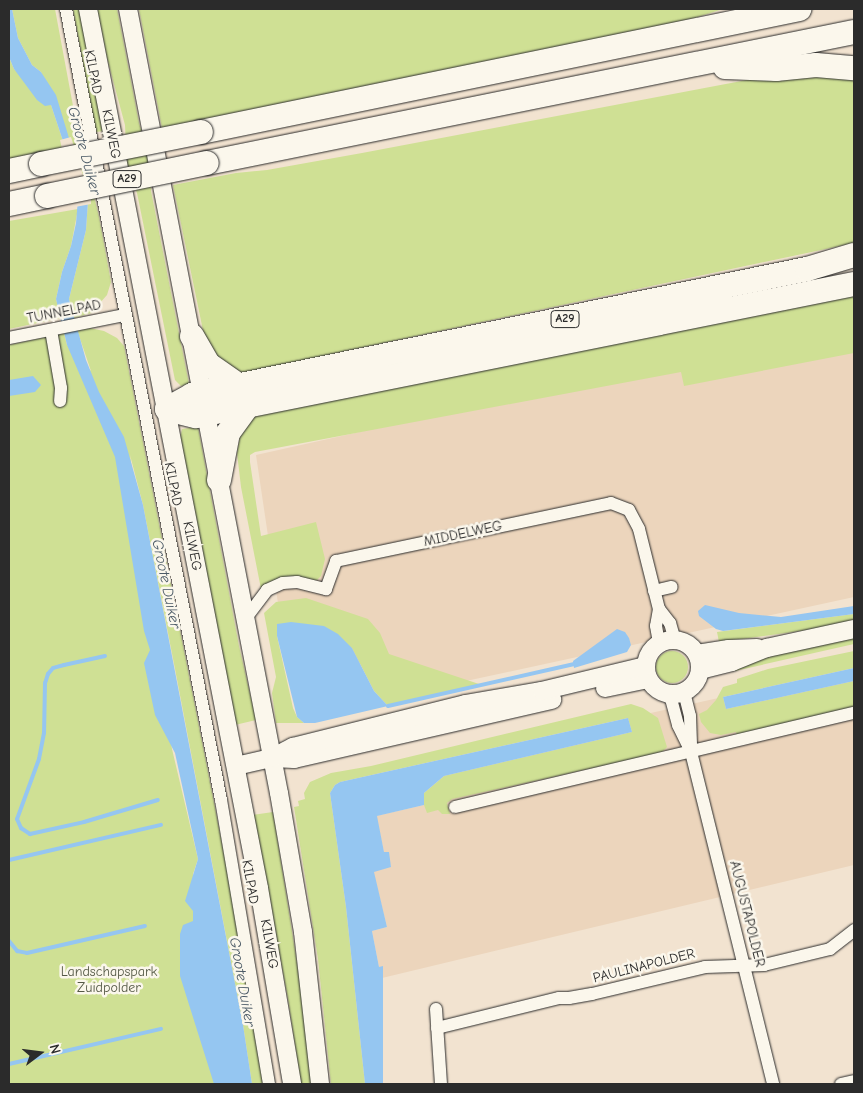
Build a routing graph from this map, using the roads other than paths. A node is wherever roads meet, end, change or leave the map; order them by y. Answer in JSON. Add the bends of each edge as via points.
{"nodes":[{"id":1,"x":66,"y":9,"type":"edge"},
{"id":2,"x":88,"y":9,"type":"edge"},
{"id":3,"x":128,"y":9,"type":"edge"},
{"id":4,"x":731,"y":9,"type":"edge"},
{"id":5,"x":799,"y":9,"type":"edge"},
{"id":6,"x":854,"y":32,"type":"edge"},
{"id":7,"x":615,"y":47,"type":"junction"},
{"id":8,"x":688,"y":65,"type":"junction"},
{"id":9,"x":854,"y":68,"type":"edge"},
{"id":10,"x":9,"y":171,"type":"edge"},
{"id":11,"x":9,"y":204,"type":"edge"},
{"id":12,"x":854,"y":255,"type":"edge"},
{"id":13,"x":854,"y":284,"type":"edge"},
{"id":14,"x":124,"y":315,"type":"junction"},
{"id":15,"x":56,"y":329,"type":"junction"},
{"id":16,"x":192,"y":336,"type":"junction"},
{"id":17,"x":9,"y":338,"type":"edge"},
{"id":18,"x":244,"y":396,"type":"junction"},
{"id":19,"x":60,"y":401,"type":"dead end"},
{"id":20,"x":204,"y":403,"type":"junction"},
{"id":21,"x":167,"y":409,"type":"junction"},
{"id":22,"x":219,"y":480,"type":"junction"},
{"id":23,"x":672,"y":587,"type":"dead end"},
{"id":24,"x":654,"y":591,"type":"junction"},
{"id":25,"x":246,"y":618,"type":"junction"},
{"id":26,"x":854,"y":629,"type":"edge"},
{"id":27,"x":667,"y":642,"type":"junction"},
{"id":28,"x":698,"y":662,"type":"junction"},
{"id":29,"x":646,"y":672,"type":"junction"},
{"id":30,"x":677,"y":693,"type":"junction"},
{"id":31,"x":854,"y":714,"type":"edge"},
{"id":32,"x":691,"y":752,"type":"junction"},
{"id":33,"x":272,"y":758,"type":"junction"},
{"id":34,"x":236,"y":766,"type":"junction"},
{"id":35,"x":455,"y":807,"type":"dead end"},
{"id":36,"x":854,"y":930,"type":"edge"},
{"id":37,"x":744,"y":966,"type":"junction"},
{"id":38,"x":436,"y":1009,"type":"dead end"},
{"id":39,"x":437,"y":1028,"type":"junction"},
{"id":40,"x":854,"y":1081,"type":"edge"},
{"id":41,"x":269,"y":1084,"type":"edge"},
{"id":42,"x":292,"y":1084,"type":"edge"},
{"id":43,"x":320,"y":1084,"type":"edge"},
{"id":44,"x":441,"y":1084,"type":"edge"},
{"id":45,"x":774,"y":1084,"type":"edge"},
{"id":46,"x":841,"y":1084,"type":"edge"}],
"edges":[{"from":1,"to":14,"type":"street","name":"KILPAD"},
{"from":2,"to":21,"type":"main road","name":"KILWEG"},
{"from":3,"to":16,"type":"main road"},
{"from":4,"to":7,"type":"highway","number":"A29"},
{"from":5,"to":7,"type":"highway","number":"A29"},
{"from":6,"to":8,"type":"highway","number":"A29"},
{"from":7,"to":10,"type":"highway","number":"A29","bridge":true},
{"from":8,"to":9,"type":"highway","number":"A29"},
{"from":8,"to":11,"type":"highway","number":"A29","bridge":true},
{"from":12,"to":18,"type":"highway","number":"A29","via":[[807,269]]},
{"from":13,"to":18,"type":"highway","number":"A29","via":[[655,326]]},
{"from":14,"to":15,"type":"street","name":"TUNNELPAD"},
{"from":14,"to":41,"type":"street","name":"KILPAD","via":[[220,800]]},
{"from":15,"to":17,"type":"street","name":"TUNNELPAD"},
{"from":15,"to":19,"type":"street"},
{"from":16,"to":18,"type":"highway","via":[[208,364]]},
{"from":16,"to":20,"type":"main road"},
{"from":18,"to":20,"type":"highway","number":"A29"},
{"from":18,"to":22,"type":"highway","via":[[228,433]]},
{"from":20,"to":21,"type":"highway","number":"A29","via":[[192,395]]},
{"from":20,"to":22,"type":"main road"},
{"from":21,"to":34,"type":"main road","name":"KILWEG"},
{"from":22,"to":25,"type":"main road"},
{"from":23,"to":24,"type":"street"},
{"from":24,"to":25,"type":"street","name":"MIDDELWEG","via":[[639,529],[629,510],[611,503],[336,562],[326,590],[297,582],[283,583],[267,590]]},
{"from":24,"to":27,"type":"street","name":"MIDDELWEG","via":[[658,609],[670,623]]},
{"from":25,"to":33,"type":"main road"},
{"from":26,"to":28,"type":"main road","via":[[767,648],[729,649]]},
{"from":27,"to":28,"type":"main road","via":[[691,647]]},
{"from":27,"to":29,"type":"main road","via":[[652,649]]},
{"from":28,"to":30,"type":"main road","via":[[692,687]]},
{"from":29,"to":30,"type":"main road","via":[[661,692]]},
{"from":29,"to":33,"type":"main road","via":[[465,704],[293,747]]},
{"from":30,"to":32,"type":"street","name":"AUGUSTAPOLDER","via":[[678,725]]},
{"from":31,"to":32,"type":"street"},
{"from":32,"to":35,"type":"street"},
{"from":32,"to":37,"type":"street","name":"AUGUSTAPOLDER"},
{"from":33,"to":34,"type":"main road"},
{"from":33,"to":43,"type":"main road","via":[[303,932]]},
{"from":34,"to":42,"type":"main road","name":"KILWEG"},
{"from":36,"to":37,"type":"street","name":"PAULINAPOLDER","via":[[830,949],[764,965]]},
{"from":37,"to":39,"type":"street","name":"PAULINAPOLDER","via":[[705,967]]},
{"from":37,"to":45,"type":"street","name":"AUGUSTAPOLDER"},
{"from":38,"to":39,"type":"street"},
{"from":39,"to":44,"type":"street"},
{"from":40,"to":46,"type":"street"}]}
